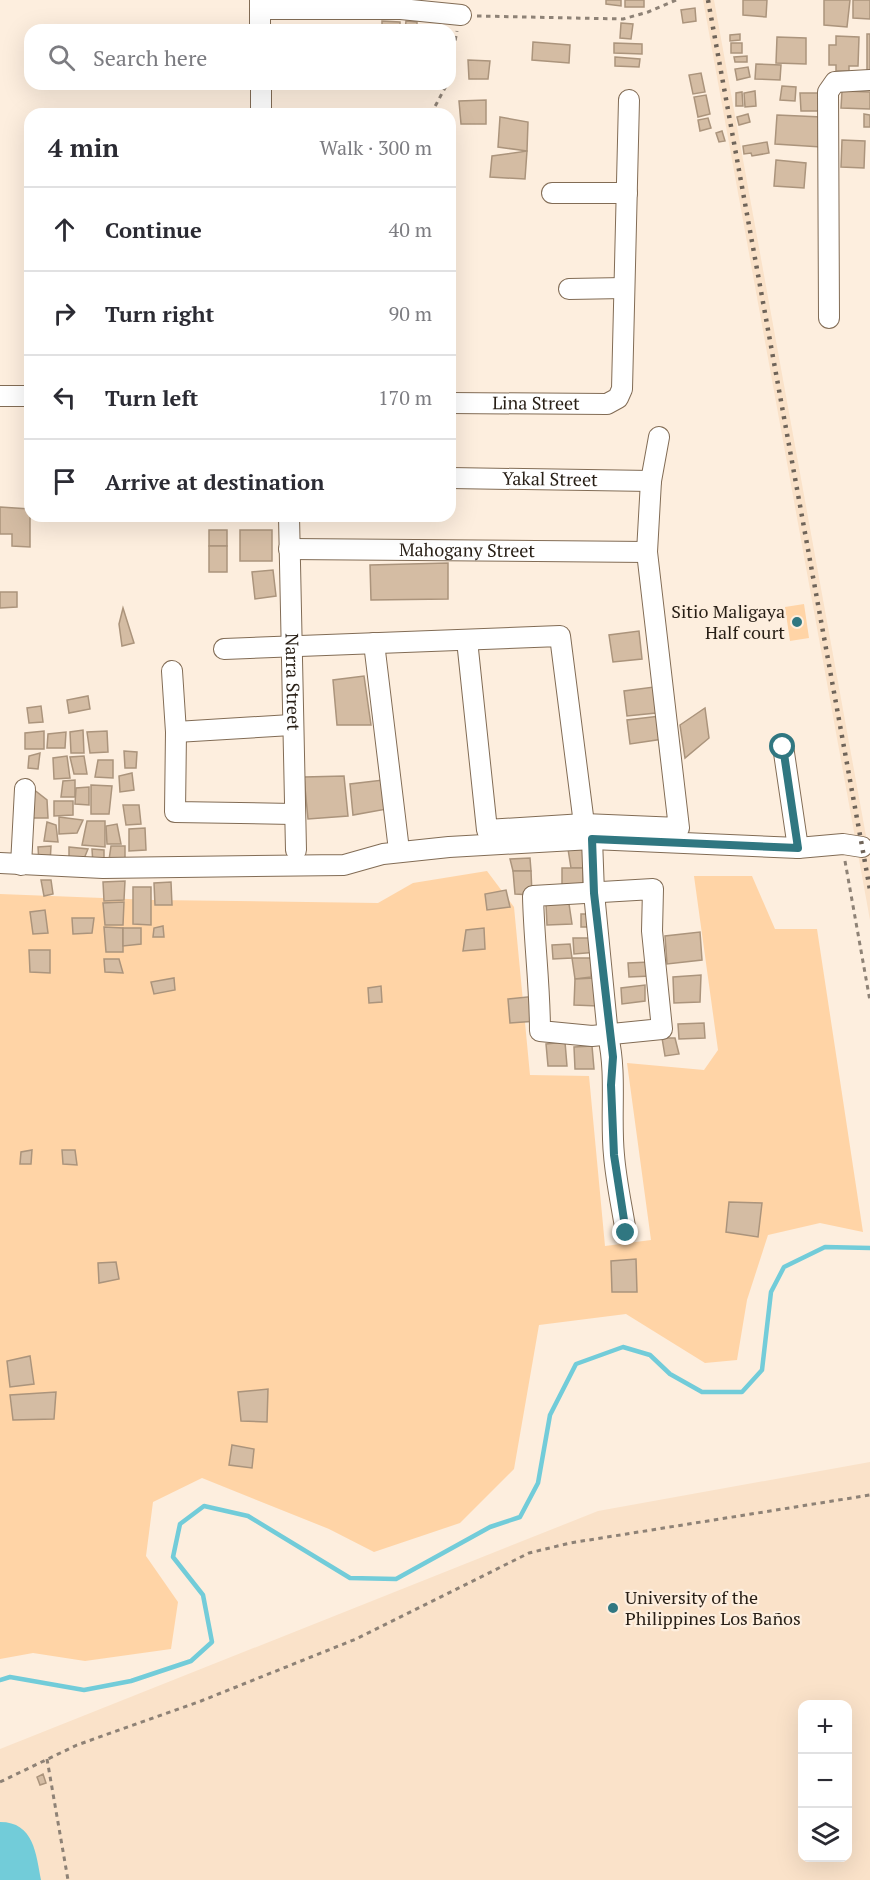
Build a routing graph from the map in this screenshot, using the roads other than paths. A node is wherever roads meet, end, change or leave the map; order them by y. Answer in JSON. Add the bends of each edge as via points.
{"nodes":[{"id":1,"x":260,"y":4,"type":"edge"},
{"id":2,"x":461,"y":15,"type":"road end"},
{"id":3,"x":261,"y":24,"type":"edge"},
{"id":4,"x":870,"y":80,"type":"edge"},
{"id":5,"x":261,"y":90,"type":"edge"},
{"id":6,"x":629,"y":100,"type":"dead end"},
{"id":7,"x":261,"y":108,"type":"edge"},
{"id":8,"x":552,"y":193,"type":"dead end"},
{"id":9,"x":627,"y":193,"type":"junction"},
{"id":10,"x":624,"y":288,"type":"junction"},
{"id":11,"x":569,"y":289,"type":"dead end"},
{"id":12,"x":829,"y":318,"type":"dead end"},
{"id":13,"x":0,"y":396,"type":"edge"},
{"id":14,"x":24,"y":396,"type":"edge"},
{"id":15,"x":456,"y":403,"type":"edge"},
{"id":16,"x":659,"y":437,"type":"dead end"},
{"id":17,"x":456,"y":478,"type":"edge"},
{"id":18,"x":651,"y":481,"type":"junction"},
{"id":19,"x":289,"y":522,"type":"edge"},
{"id":20,"x":289,"y":549,"type":"junction"},
{"id":21,"x":647,"y":552,"type":"junction"},
{"id":22,"x":467,"y":640,"type":"junction"},
{"id":23,"x":374,"y":644,"type":"junction"},
{"id":24,"x":291,"y":646,"type":"junction"},
{"id":25,"x":224,"y":649,"type":"dead end"},
{"id":26,"x":172,"y":671,"type":"dead end"},
{"id":27,"x":291,"y":725,"type":"junction"},
{"id":28,"x":176,"y":732,"type":"junction"},
{"id":29,"x":783,"y":747,"type":"dead end"},
{"id":30,"x":25,"y":789,"type":"dead end"},
{"id":31,"x":293,"y":814,"type":"junction"},
{"id":32,"x":588,"y":832,"type":"junction"},
{"id":33,"x":398,"y":842,"type":"dead end"},
{"id":34,"x":798,"y":848,"type":"junction"},
{"id":35,"x":862,"y":848,"type":"dead end"},
{"id":36,"x":296,"y":850,"type":"dead end"},
{"id":37,"x":0,"y":863,"type":"edge"},
{"id":38,"x":21,"y":865,"type":"junction"},
{"id":39,"x":594,"y":893,"type":"junction"},
{"id":40,"x":608,"y":1036,"type":"junction"},
{"id":41,"x":626,"y":1233,"type":"dead end"}],
"edges":[{"from":1,"to":2,"type":"street"},
{"from":1,"to":3,"type":"street"},
{"from":4,"to":12,"type":"street","via":[[835,82],[828,92]]},
{"from":5,"to":7,"type":"street"},
{"from":6,"to":9,"type":"street"},
{"from":8,"to":9,"type":"street"},
{"from":9,"to":10,"type":"street"},
{"from":10,"to":11,"type":"street"},
{"from":10,"to":15,"type":"street","name":"Lina Street","via":[[622,389],[618,398],[607,404]]},
{"from":13,"to":14,"type":"street"},
{"from":16,"to":18,"type":"street"},
{"from":17,"to":18,"type":"street","name":"Yakal Street"},
{"from":18,"to":21,"type":"street"},
{"from":19,"to":20,"type":"street","name":"Narra Street"},
{"from":20,"to":21,"type":"street","name":"Mahogany Street"},
{"from":20,"to":24,"type":"street","name":"Narra Street"},
{"from":21,"to":32,"type":"street","via":[[678,828]]},
{"from":22,"to":23,"type":"street"},
{"from":22,"to":32,"type":"street","via":[[561,636]]},
{"from":22,"to":32,"type":"street","via":[[487,830]]},
{"from":23,"to":24,"type":"street"},
{"from":23,"to":33,"type":"street"},
{"from":24,"to":25,"type":"street"},
{"from":24,"to":27,"type":"street","name":"Narra Street"},
{"from":26,"to":28,"type":"street"},
{"from":27,"to":28,"type":"street"},
{"from":27,"to":31,"type":"street","name":"Narra Street"},
{"from":28,"to":31,"type":"street","via":[[174,812]]},
{"from":29,"to":34,"type":"street"},
{"from":30,"to":38,"type":"street"},
{"from":31,"to":36,"type":"street","name":"Narra Street"},
{"from":32,"to":34,"type":"street"},
{"from":32,"to":38,"type":"street","via":[[383,854],[344,865]]},
{"from":32,"to":39,"type":"street"},
{"from":34,"to":35,"type":"street","via":[[843,844]]},
{"from":37,"to":38,"type":"street"},
{"from":39,"to":40,"type":"street"},
{"from":39,"to":40,"type":"street","via":[[653,889],[652,931],[662,1029]]},
{"from":39,"to":40,"type":"street","via":[[532,896],[540,1031]]},
{"from":40,"to":41,"type":"street","via":[[613,1057],[614,1155]]}]}
